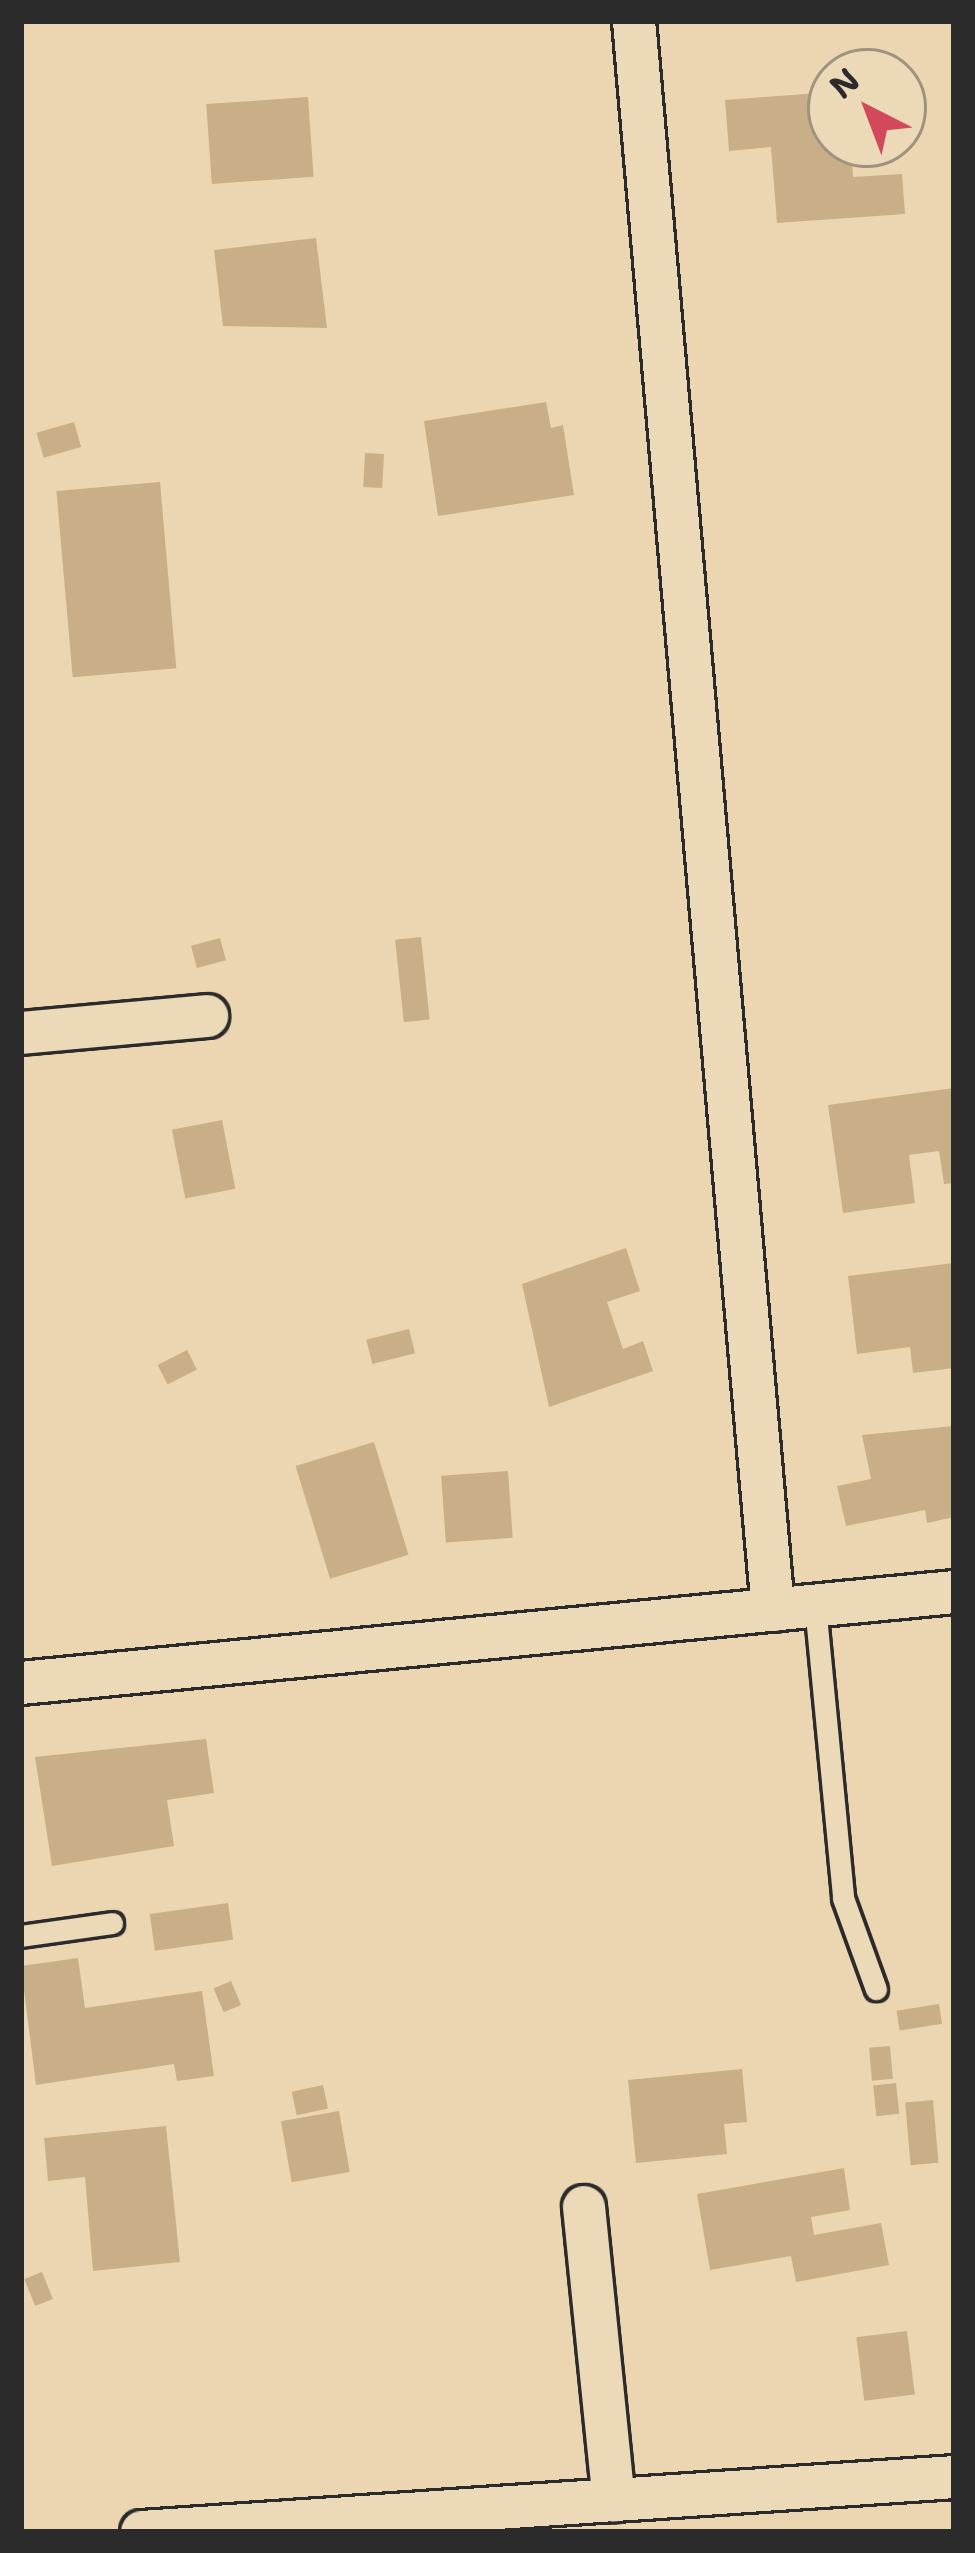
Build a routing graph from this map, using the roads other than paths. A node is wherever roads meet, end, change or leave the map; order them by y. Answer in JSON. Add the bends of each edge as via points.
{"nodes":[{"id":1,"x":634,"y":21,"type":"edge"},
{"id":2,"x":207,"y":1016,"type":"dead end"},
{"id":3,"x":21,"y":1033,"type":"edge"},
{"id":4,"x":954,"y":1592,"type":"edge"},
{"id":5,"x":794,"y":1607,"type":"junction"},
{"id":6,"x":21,"y":1683,"type":"edge"},
{"id":7,"x":112,"y":1923,"type":"dead end"},
{"id":8,"x":21,"y":1936,"type":"edge"},
{"id":9,"x":876,"y":1990,"type":"dead end"},
{"id":10,"x":584,"y":2207,"type":"dead end"},
{"id":11,"x":954,"y":2476,"type":"edge"},
{"id":12,"x":614,"y":2500,"type":"junction"},
{"id":13,"x":142,"y":2532,"type":"edge"}],
"edges":[{"from":1,"to":5,"type":"street"},
{"from":2,"to":3,"type":"street"},
{"from":4,"to":5,"type":"street"},
{"from":5,"to":6,"type":"street"},
{"from":5,"to":9,"type":"lane","via":[[843,1898]]},
{"from":7,"to":8,"type":"lane"},
{"from":10,"to":12,"type":"street"},
{"from":11,"to":12,"type":"street"},
{"from":12,"to":13,"type":"street"}]}
